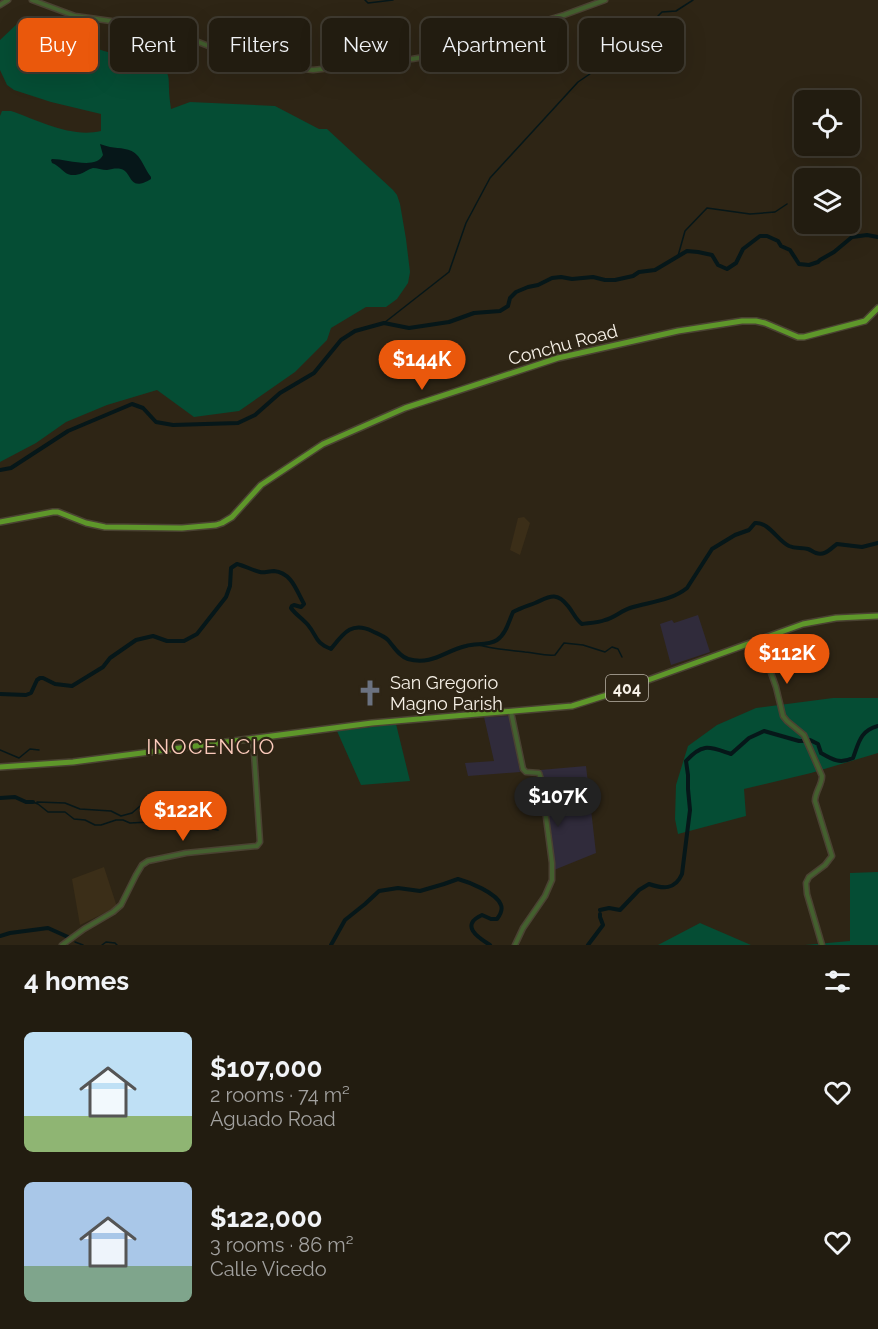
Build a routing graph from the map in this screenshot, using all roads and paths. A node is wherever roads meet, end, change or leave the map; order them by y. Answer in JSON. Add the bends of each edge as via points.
{"nodes":[{"id":1,"x":8,"y":0,"type":"edge"},
{"id":2,"x":32,"y":0,"type":"edge"},
{"id":3,"x":605,"y":0,"type":"edge"},
{"id":4,"x":0,"y":5,"type":"edge"},
{"id":5,"x":878,"y":308,"type":"edge"},
{"id":6,"x":0,"y":522,"type":"edge"},
{"id":7,"x":878,"y":616,"type":"edge"},
{"id":8,"x":761,"y":639,"type":"junction"},
{"id":9,"x":511,"y":712,"type":"junction"},
{"id":10,"x":253,"y":738,"type":"junction"},
{"id":11,"x":0,"y":767,"type":"edge"},
{"id":12,"x":62,"y":945,"type":"edge"},
{"id":13,"x":515,"y":945,"type":"edge"},
{"id":14,"x":822,"y":945,"type":"edge"}],
"edges":[{"from":1,"to":4,"type":"street"},
{"from":2,"to":3,"type":"street","via":[[75,16],[173,32],[240,53],[258,64],[312,70],[454,52]]},
{"from":5,"to":6,"type":"main road","name":"Conchu Road","via":[[865,321],[804,337],[756,321],[678,331],[558,358],[405,408],[323,444],[261,485],[222,524],[105,527],[58,512]]},
{"from":7,"to":8,"type":"main road","number":"404","via":[[807,623]]},
{"from":8,"to":9,"type":"main road","number":"404","via":[[590,701]]},
{"from":8,"to":14,"type":"street","via":[[783,716],[804,735],[822,776],[815,801],[832,856],[806,883]]},
{"from":9,"to":10,"type":"main road","number":"404"},
{"from":9,"to":13,"type":"street","via":[[523,768],[540,775],[552,869],[548,891]]},
{"from":10,"to":11,"type":"main road","number":"404","via":[[74,762]]},
{"from":10,"to":12,"type":"street","via":[[260,842],[257,846],[186,852],[148,861],[136,875],[122,905]]}]}
